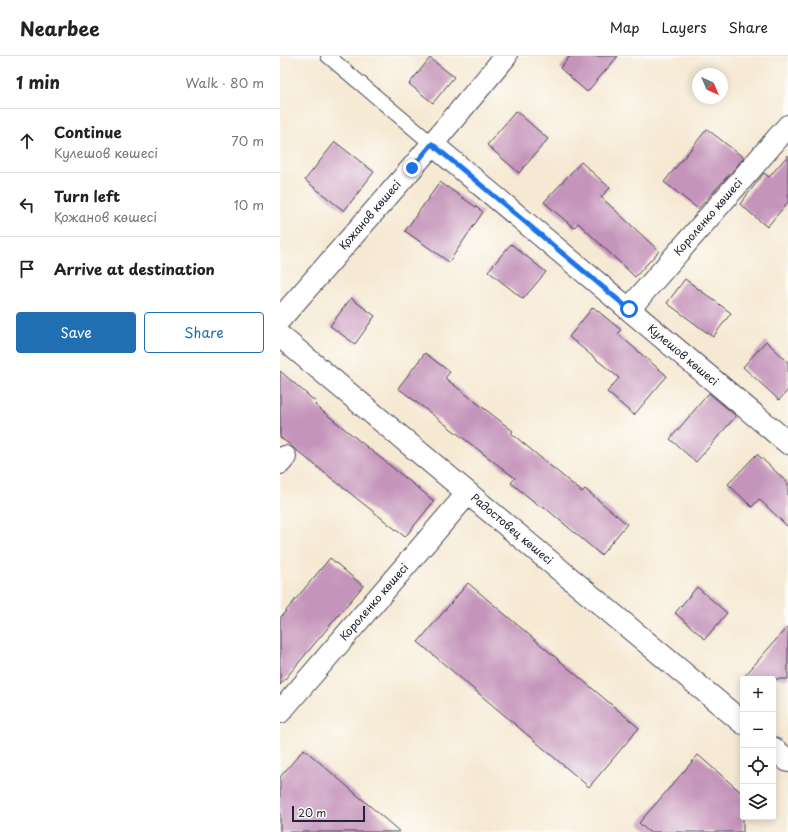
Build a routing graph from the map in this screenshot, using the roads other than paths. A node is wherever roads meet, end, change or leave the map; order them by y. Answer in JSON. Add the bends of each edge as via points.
{"nodes":[{"id":1,"x":328,"y":56,"type":"edge"},
{"id":2,"x":506,"y":56,"type":"edge"},
{"id":3,"x":788,"y":126,"type":"edge"},
{"id":4,"x":432,"y":144,"type":"junction"},
{"id":5,"x":629,"y":309,"type":"junction"},
{"id":6,"x":280,"y":319,"type":"edge"},
{"id":7,"x":280,"y":336,"type":"edge"},
{"id":8,"x":788,"y":443,"type":"edge"},
{"id":9,"x":468,"y":493,"type":"junction"},
{"id":10,"x":280,"y":712,"type":"edge"},
{"id":11,"x":740,"y":720,"type":"edge"},
{"id":12,"x":776,"y":751,"type":"edge"},
{"id":13,"x":788,"y":761,"type":"edge"}],
"edges":[{"from":1,"to":4,"type":"lane"},
{"from":2,"to":4,"type":"street","name":"Қожанов көшесі"},
{"from":3,"to":5,"type":"street","name":"Короленко көшесі"},
{"from":4,"to":5,"type":"street","name":"Кулешов көшесі"},
{"from":4,"to":6,"type":"street","name":"Қожанов көшесі"},
{"from":5,"to":8,"type":"street","name":"Кулешов көшесі"},
{"from":7,"to":9,"type":"street","name":"Радостовец көшесі"},
{"from":9,"to":10,"type":"street","name":"Короленко көшесі"},
{"from":9,"to":11,"type":"street","name":"Радостовец көшесі"},
{"from":12,"to":13,"type":"street"}]}
